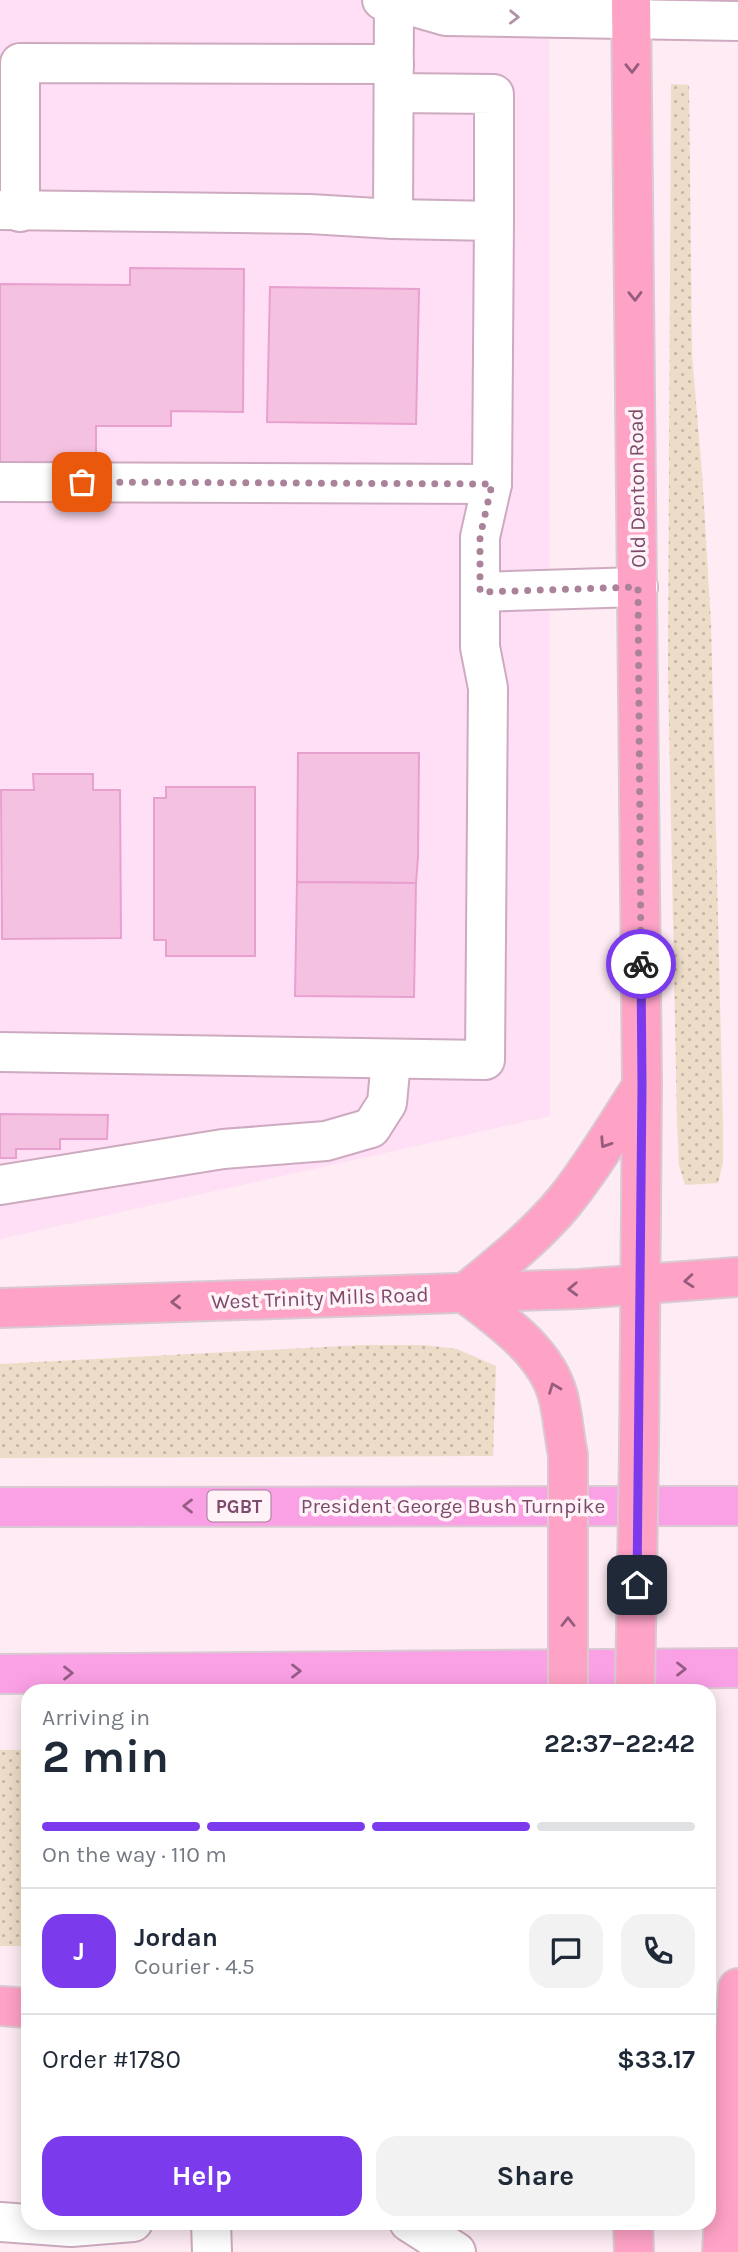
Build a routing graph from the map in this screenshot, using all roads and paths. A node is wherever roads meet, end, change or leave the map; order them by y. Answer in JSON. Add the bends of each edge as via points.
{"nodes":[{"id":1,"x":382,"y":0,"type":"edge"},
{"id":2,"x":395,"y":0,"type":"edge"},
{"id":3,"x":631,"y":10,"type":"edge"},
{"id":4,"x":738,"y":21,"type":"edge"},
{"id":5,"x":394,"y":79,"type":"junction"},
{"id":6,"x":10,"y":211,"type":"edge"},
{"id":7,"x":393,"y":219,"type":"junction"},
{"id":8,"x":495,"y":221,"type":"junction"},
{"id":9,"x":0,"y":482,"type":"edge"},
{"id":10,"x":492,"y":484,"type":"junction"},
{"id":11,"x":638,"y":587,"type":"junction"},
{"id":12,"x":480,"y":592,"type":"junction"},
{"id":13,"x":0,"y":1052,"type":"edge"},
{"id":14,"x":391,"y":1060,"type":"junction"},
{"id":15,"x":642,"y":1086,"type":"junction"},
{"id":16,"x":0,"y":1185,"type":"edge"},
{"id":17,"x":738,"y":1278,"type":"edge"},
{"id":18,"x":641,"y":1285,"type":"junction"},
{"id":19,"x":465,"y":1293,"type":"junction"},
{"id":20,"x":0,"y":1308,"type":"edge"},
{"id":21,"x":738,"y":1506,"type":"edge"},
{"id":22,"x":0,"y":1507,"type":"edge"},
{"id":23,"x":738,"y":1668,"type":"edge"},
{"id":24,"x":0,"y":1674,"type":"edge"},
{"id":25,"x":568,"y":1684,"type":"edge"},
{"id":26,"x":635,"y":1684,"type":"edge"},
{"id":27,"x":0,"y":2006,"type":"edge"},
{"id":28,"x":21,"y":2008,"type":"edge"},
{"id":29,"x":730,"y":2013,"type":"edge"},
{"id":30,"x":0,"y":2222,"type":"edge"},
{"id":31,"x":21,"y":2223,"type":"edge"},
{"id":32,"x":211,"y":2230,"type":"edge"},
{"id":33,"x":422,"y":2230,"type":"edge"},
{"id":34,"x":633,"y":2230,"type":"edge"},
{"id":35,"x":212,"y":2252,"type":"edge"},
{"id":36,"x":456,"y":2252,"type":"edge"},
{"id":37,"x":634,"y":2252,"type":"edge"},
{"id":38,"x":722,"y":2252,"type":"edge"}],
"edges":[{"from":1,"to":2,"type":"lane"},
{"from":2,"to":3,"type":"lane","one_way":true,"via":[[446,16]]},
{"from":2,"to":5,"type":"lane"},
{"from":3,"to":4,"type":"lane"},
{"from":3,"to":11,"type":"main road","name":"Old Denton Road","one_way":true},
{"from":5,"to":6,"type":"lane","via":[[20,63]]},
{"from":5,"to":7,"type":"lane"},
{"from":5,"to":8,"type":"lane","via":[[495,94]]},
{"from":6,"to":7,"type":"lane"},
{"from":7,"to":8,"type":"lane"},
{"from":8,"to":10,"type":"lane"},
{"from":9,"to":10,"type":"lane"},
{"from":10,"to":12,"type":"lane","via":[[480,537]]},
{"from":11,"to":12,"type":"lane"},
{"from":11,"to":15,"type":"main road","name":"Old Denton Road"},
{"from":12,"to":14,"type":"lane","via":[[480,647],[488,688],[485,1060]]},
{"from":13,"to":14,"type":"lane"},
{"from":14,"to":16,"type":"lane","via":[[387,1103],[371,1128],[326,1142],[223,1149]]},
{"from":15,"to":18,"type":"main road","name":"Old Denton Road"},
{"from":15,"to":19,"type":"main road","one_way":true,"via":[[564,1203]]},
{"from":17,"to":18,"type":"main road","name":"West Trinity Mills Road","one_way":true},
{"from":18,"to":19,"type":"main road","name":"West Trinity Mills Road","one_way":true},
{"from":18,"to":26,"type":"main road","name":"Old Denton Road","bridge":true},
{"from":19,"to":20,"type":"main road","name":"West Trinity Mills Road","one_way":true},
{"from":25,"to":19,"type":"main road","one_way":true,"bridge":true,"via":[[568,1455],[558,1394],[533,1353]]},
{"from":21,"to":22,"type":"highway","name":"President George Bush Turnpike","number":"PGBT","one_way":true},
{"from":24,"to":23,"type":"highway","one_way":true},
{"from":27,"to":28,"type":"main road"},
{"from":29,"to":38,"type":"main road"},
{"from":30,"to":31,"type":"lane"},
{"from":32,"to":35,"type":"lane"},
{"from":33,"to":36,"type":"lane"},
{"from":34,"to":37,"type":"main road"}]}
